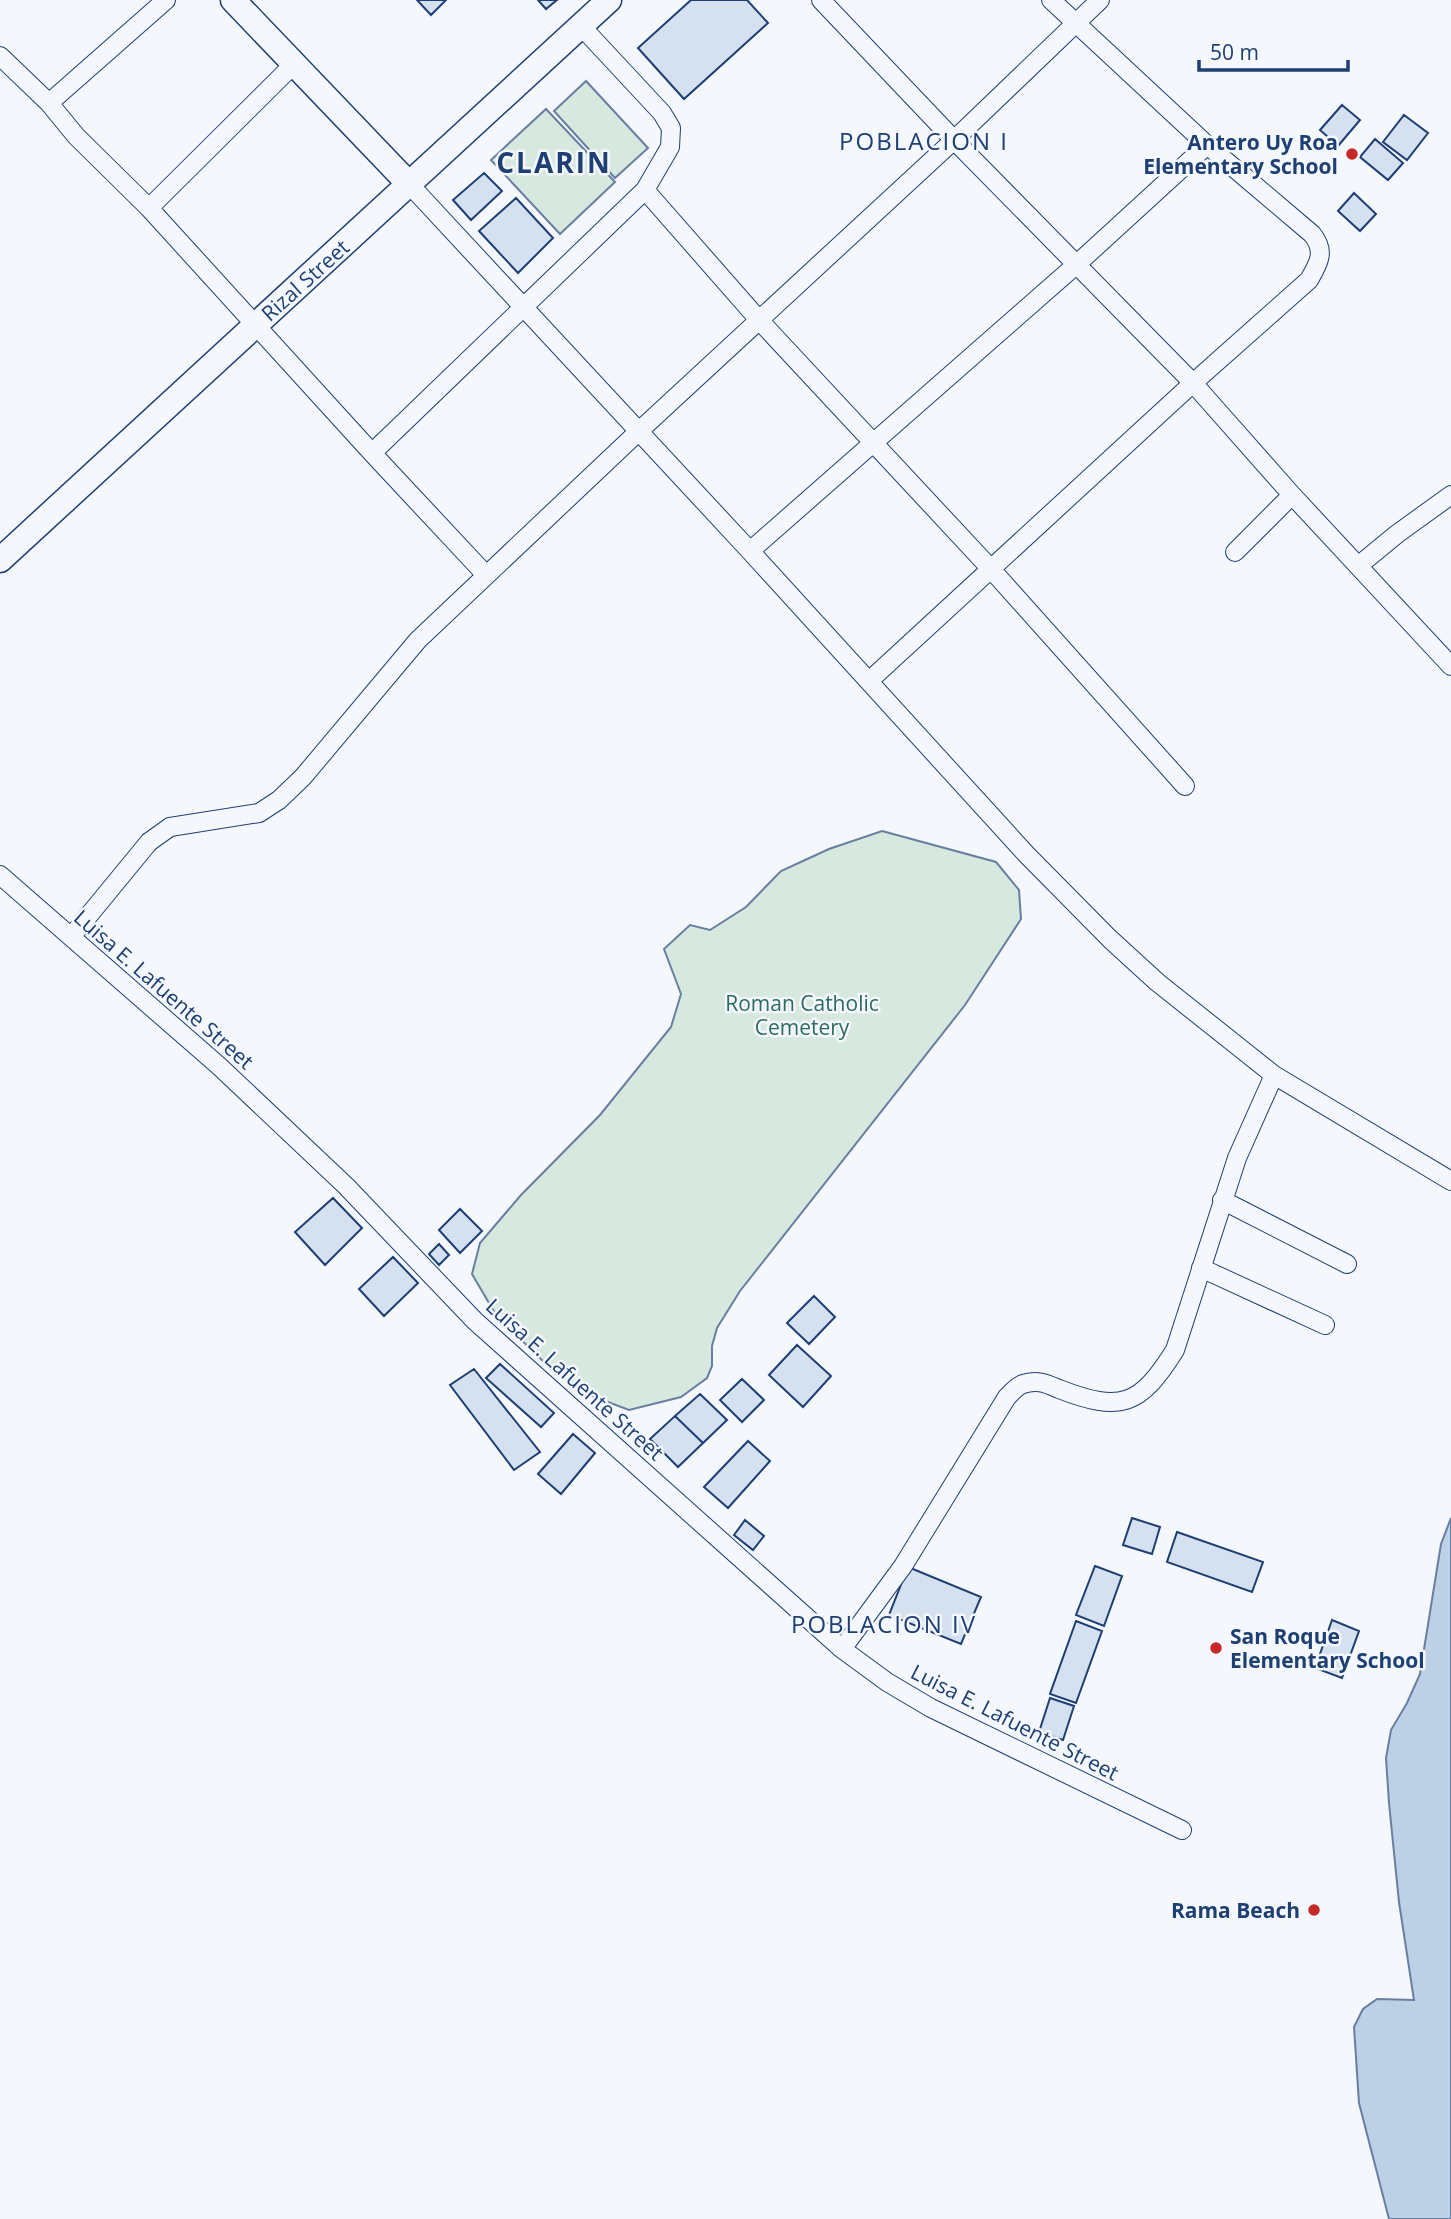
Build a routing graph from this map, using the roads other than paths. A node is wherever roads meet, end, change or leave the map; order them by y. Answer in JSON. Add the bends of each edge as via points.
{"nodes":[{"id":1,"x":166,"y":0,"type":"edge"},
{"id":2,"x":233,"y":0,"type":"edge"},
{"id":3,"x":609,"y":0,"type":"edge"},
{"id":4,"x":1051,"y":0,"type":"edge"},
{"id":5,"x":1100,"y":0,"type":"edge"},
{"id":6,"x":829,"y":3,"type":"edge"},
{"id":7,"x":1074,"y":23,"type":"junction"},
{"id":8,"x":582,"y":26,"type":"junction"},
{"id":9,"x":0,"y":57,"type":"edge"},
{"id":10,"x":294,"y":64,"type":"junction"},
{"id":11,"x":49,"y":103,"type":"junction"},
{"id":12,"x":954,"y":140,"type":"junction"},
{"id":13,"x":1207,"y":145,"type":"junction"},
{"id":14,"x":410,"y":185,"type":"junction"},
{"id":15,"x":645,"y":190,"type":"junction"},
{"id":16,"x":149,"y":208,"type":"junction"},
{"id":17,"x":1077,"y":264,"type":"junction"},
{"id":18,"x":524,"y":307,"type":"junction"},
{"id":19,"x":760,"y":320,"type":"junction"},
{"id":20,"x":255,"y":325,"type":"junction"},
{"id":21,"x":1193,"y":383,"type":"junction"},
{"id":22,"x":638,"y":432,"type":"junction"},
{"id":23,"x":872,"y":444,"type":"junction"},
{"id":24,"x":372,"y":453,"type":"junction"},
{"id":25,"x":1292,"y":495,"type":"junction"},
{"id":26,"x":1451,"y":495,"type":"edge"},
{"id":27,"x":750,"y":551,"type":"junction"},
{"id":28,"x":1235,"y":552,"type":"dead end"},
{"id":29,"x":0,"y":561,"type":"edge"},
{"id":30,"x":1358,"y":566,"type":"junction"},
{"id":31,"x":990,"y":568,"type":"junction"},
{"id":32,"x":486,"y":575,"type":"junction"},
{"id":33,"x":1451,"y":666,"type":"edge"},
{"id":34,"x":869,"y":681,"type":"junction"},
{"id":35,"x":1185,"y":786,"type":"dead end"},
{"id":36,"x":0,"y":874,"type":"edge"},
{"id":37,"x":71,"y":937,"type":"junction"},
{"id":38,"x":1274,"y":1075,"type":"junction"},
{"id":39,"x":1451,"y":1181,"type":"edge"},
{"id":40,"x":1223,"y":1200,"type":"junction"},
{"id":41,"x":1347,"y":1264,"type":"dead end"},
{"id":42,"x":1201,"y":1268,"type":"junction"},
{"id":43,"x":1325,"y":1325,"type":"dead end"},
{"id":44,"x":842,"y":1649,"type":"junction"},
{"id":45,"x":1182,"y":1830,"type":"dead end"}],
"edges":[{"from":1,"to":11,"type":"street"},
{"from":2,"to":10,"type":"main road"},
{"from":3,"to":8,"type":"main road","name":"Rizal Street"},
{"from":4,"to":7,"type":"street"},
{"from":5,"to":7,"type":"street"},
{"from":6,"to":12,"type":"street"},
{"from":7,"to":12,"type":"street"},
{"from":7,"to":13,"type":"street"},
{"from":8,"to":14,"type":"main road","name":"Rizal Street"},
{"from":8,"to":15,"type":"street","via":[[671,128],[670,147]]},
{"from":9,"to":11,"type":"street"},
{"from":10,"to":14,"type":"main road"},
{"from":10,"to":16,"type":"street"},
{"from":11,"to":16,"type":"street"},
{"from":12,"to":17,"type":"street"},
{"from":12,"to":19,"type":"street"},
{"from":13,"to":17,"type":"street"},
{"from":13,"to":21,"type":"street","via":[[1312,234],[1320,253],[1309,280]]},
{"from":14,"to":18,"type":"street"},
{"from":14,"to":20,"type":"main road","name":"Rizal Street"},
{"from":15,"to":18,"type":"street"},
{"from":15,"to":19,"type":"street"},
{"from":16,"to":20,"type":"street"},
{"from":17,"to":21,"type":"street"},
{"from":17,"to":23,"type":"street"},
{"from":18,"to":22,"type":"street"},
{"from":18,"to":24,"type":"street"},
{"from":19,"to":22,"type":"street"},
{"from":19,"to":23,"type":"street"},
{"from":20,"to":24,"type":"street"},
{"from":20,"to":29,"type":"main road","name":"Rizal Street"},
{"from":21,"to":25,"type":"street"},
{"from":21,"to":31,"type":"street"},
{"from":22,"to":27,"type":"street"},
{"from":22,"to":32,"type":"street"},
{"from":23,"to":27,"type":"street"},
{"from":23,"to":31,"type":"street"},
{"from":24,"to":32,"type":"street"},
{"from":25,"to":28,"type":"street"},
{"from":25,"to":30,"type":"street"},
{"from":26,"to":30,"type":"street"},
{"from":27,"to":34,"type":"street"},
{"from":30,"to":33,"type":"street"},
{"from":31,"to":34,"type":"street"},
{"from":31,"to":35,"type":"street"},
{"from":32,"to":37,"type":"street","via":[[418,640],[279,800],[259,813],[170,827],[149,842]]},
{"from":34,"to":38,"type":"street","via":[[1110,939]]},
{"from":36,"to":37,"type":"street","name":"Luisa E. Lafuente Street"},
{"from":37,"to":44,"type":"street","name":"Luisa E. Lafuente Street","via":[[219,1066],[346,1186],[475,1321]]},
{"from":38,"to":39,"type":"street"},
{"from":38,"to":40,"type":"street"},
{"from":40,"to":41,"type":"street"},
{"from":40,"to":42,"type":"street"},
{"from":42,"to":43,"type":"street"},
{"from":42,"to":44,"type":"street","via":[[1175,1350],[1144,1391],[1124,1402],[1101,1403],[1039,1381],[1021,1384],[1006,1397],[903,1566]]},
{"from":44,"to":45,"type":"street","name":"Luisa E. Lafuente Street","via":[[932,1708]]}]}
